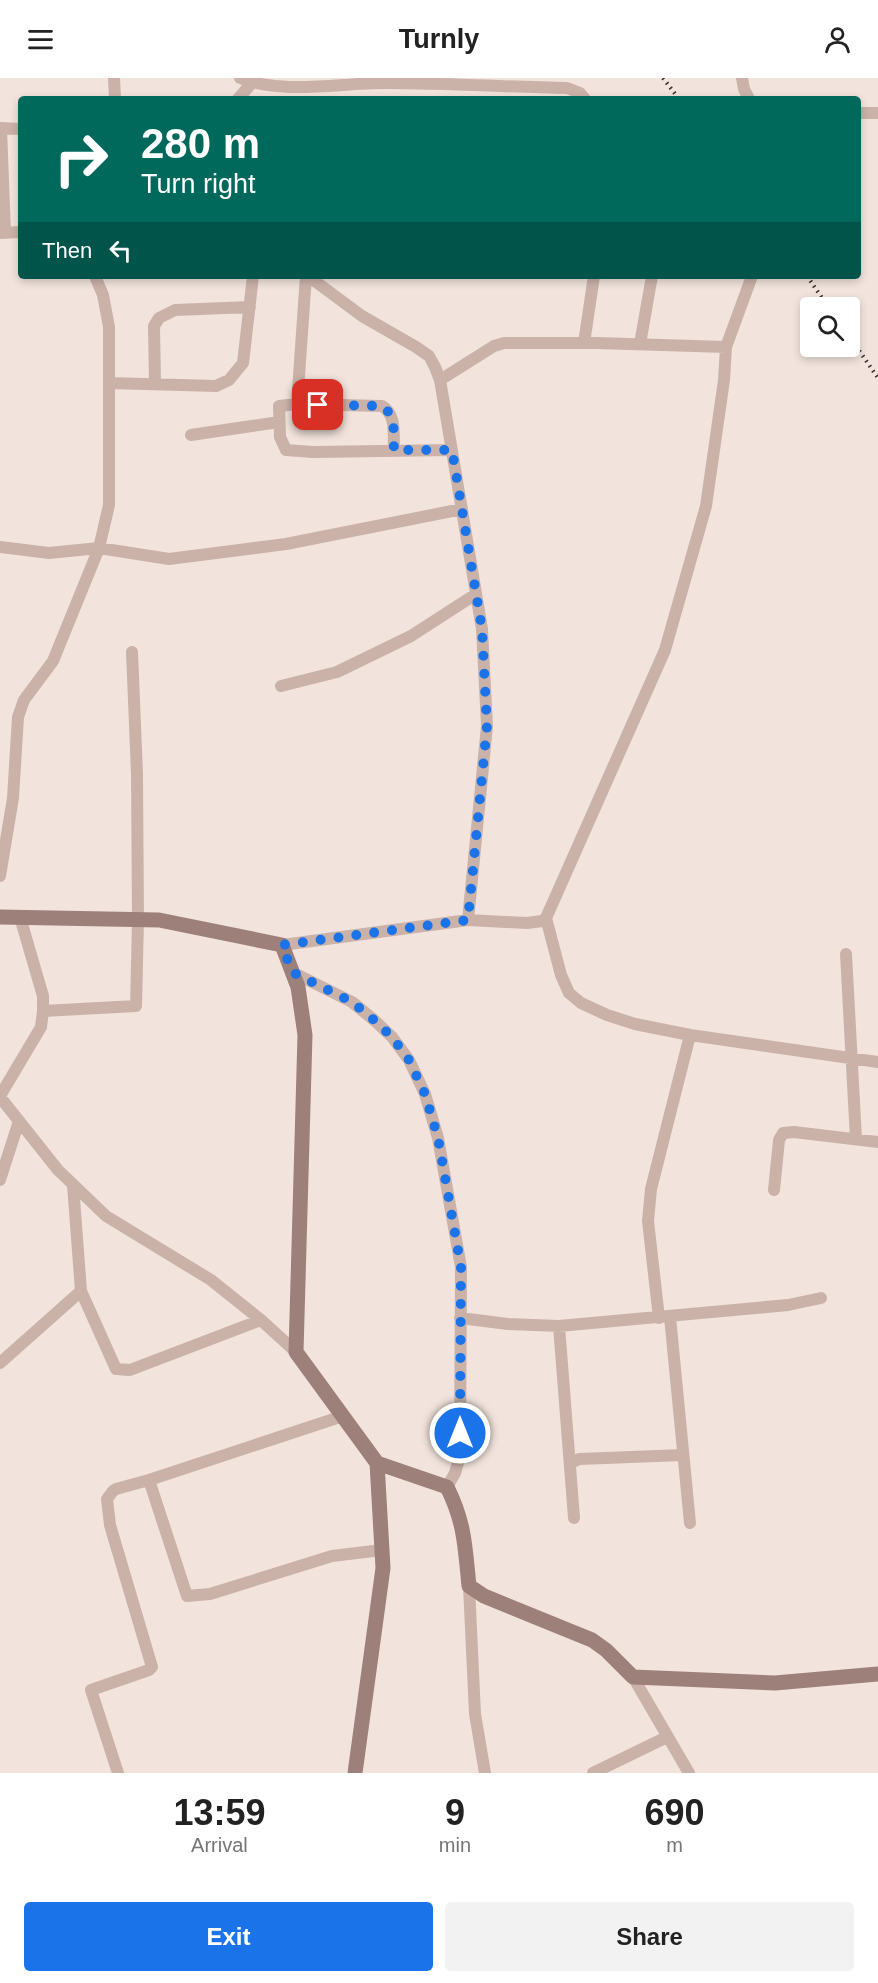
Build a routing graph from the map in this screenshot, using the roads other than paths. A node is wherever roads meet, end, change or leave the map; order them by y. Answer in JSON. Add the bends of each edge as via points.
{"nodes":[{"id":1,"x":114,"y":78,"type":"edge"},
{"id":2,"x":742,"y":78,"type":"edge"},
{"id":3,"x":249,"y":80,"type":"edge"},
{"id":4,"x":387,"y":80,"type":"edge"},
{"id":5,"x":116,"y":96,"type":"edge"},
{"id":6,"x":240,"y":96,"type":"edge"},
{"id":7,"x":582,"y":96,"type":"edge"},
{"id":8,"x":748,"y":96,"type":"edge"},
{"id":9,"x":861,"y":113,"type":"edge"},
{"id":10,"x":878,"y":113,"type":"edge"},
{"id":11,"x":18,"y":129,"type":"edge"},
{"id":12,"x":18,"y":232,"type":"edge"},
{"id":13,"x":2,"y":233,"type":"edge"},
{"id":14,"x":96,"y":279,"type":"edge"},
{"id":15,"x":254,"y":279,"type":"edge"},
{"id":16,"x":307,"y":279,"type":"edge"},
{"id":17,"x":311,"y":279,"type":"edge"},
{"id":18,"x":594,"y":279,"type":"edge"},
{"id":19,"x":651,"y":279,"type":"edge"},
{"id":20,"x":752,"y":279,"type":"edge"},
{"id":21,"x":250,"y":307,"type":"junction"},
{"id":22,"x":584,"y":343,"type":"junction"},
{"id":23,"x":640,"y":344,"type":"junction"},
{"id":24,"x":726,"y":347,"type":"junction"},
{"id":25,"x":440,"y":380,"type":"junction"},
{"id":26,"x":109,"y":383,"type":"junction"},
{"id":27,"x":155,"y":384,"type":"junction"},
{"id":28,"x":297,"y":404,"type":"junction"},
{"id":29,"x":279,"y":422,"type":"junction"},
{"id":30,"x":191,"y":435,"type":"dead end"},
{"id":31,"x":394,"y":450,"type":"junction"},
{"id":32,"x":452,"y":450,"type":"junction"},
{"id":33,"x":462,"y":509,"type":"junction"},
{"id":34,"x":0,"y":547,"type":"edge"},
{"id":35,"x":99,"y":548,"type":"junction"},
{"id":36,"x":476,"y":594,"type":"junction"},
{"id":37,"x":132,"y":652,"type":"dead end"},
{"id":38,"x":281,"y":686,"type":"dead end"},
{"id":39,"x":0,"y":876,"type":"edge"},
{"id":40,"x":0,"y":917,"type":"edge"},
{"id":41,"x":20,"y":917,"type":"junction"},
{"id":42,"x":546,"y":918,"type":"junction"},
{"id":43,"x":138,"y":920,"type":"junction"},
{"id":44,"x":468,"y":920,"type":"junction"},
{"id":45,"x":282,"y":945,"type":"junction"},
{"id":46,"x":846,"y":954,"type":"dead end"},
{"id":47,"x":292,"y":972,"type":"junction"},
{"id":48,"x":43,"y":1011,"type":"junction"},
{"id":49,"x":690,"y":1035,"type":"junction"},
{"id":50,"x":851,"y":1058,"type":"junction"},
{"id":51,"x":878,"y":1062,"type":"edge"},
{"id":52,"x":0,"y":1096,"type":"edge"},
{"id":53,"x":19,"y":1121,"type":"junction"},
{"id":54,"x":856,"y":1139,"type":"junction"},
{"id":55,"x":878,"y":1142,"type":"edge"},
{"id":56,"x":0,"y":1180,"type":"edge"},
{"id":57,"x":73,"y":1185,"type":"junction"},
{"id":58,"x":774,"y":1190,"type":"dead end"},
{"id":59,"x":81,"y":1291,"type":"junction"},
{"id":60,"x":821,"y":1298,"type":"dead end"},
{"id":61,"x":460,"y":1318,"type":"junction"},
{"id":62,"x":664,"y":1318,"type":"junction"},
{"id":63,"x":261,"y":1320,"type":"junction"},
{"id":64,"x":559,"y":1326,"type":"junction"},
{"id":65,"x":296,"y":1352,"type":"junction"},
{"id":66,"x":0,"y":1363,"type":"edge"},
{"id":67,"x":343,"y":1416,"type":"junction"},
{"id":68,"x":683,"y":1455,"type":"junction"},
{"id":69,"x":376,"y":1463,"type":"junction"},
{"id":70,"x":571,"y":1463,"type":"junction"},
{"id":71,"x":149,"y":1480,"type":"junction"},
{"id":72,"x":447,"y":1487,"type":"junction"},
{"id":73,"x":574,"y":1518,"type":"dead end"},
{"id":74,"x":690,"y":1524,"type":"dead end"},
{"id":75,"x":382,"y":1550,"type":"junction"},
{"id":76,"x":469,"y":1586,"type":"junction"},
{"id":77,"x":878,"y":1674,"type":"edge"},
{"id":78,"x":633,"y":1677,"type":"junction"},
{"id":79,"x":668,"y":1737,"type":"junction"},
{"id":80,"x":118,"y":1773,"type":"edge"},
{"id":81,"x":355,"y":1773,"type":"edge"},
{"id":82,"x":485,"y":1773,"type":"edge"},
{"id":83,"x":593,"y":1773,"type":"edge"},
{"id":84,"x":689,"y":1773,"type":"edge"}],
"edges":[{"from":1,"to":5,"type":"street"},
{"from":2,"to":8,"type":"street"},
{"from":3,"to":4,"type":"street","via":[[284,87]]},
{"from":3,"to":6,"type":"street"},
{"from":4,"to":7,"type":"street","via":[[567,88]]},
{"from":9,"to":10,"type":"street"},
{"from":11,"to":13,"type":"street","via":[[1,128]]},
{"from":12,"to":13,"type":"street"},
{"from":14,"to":26,"type":"street","via":[[108,319]]},
{"from":15,"to":21,"type":"street"},
{"from":16,"to":28,"type":"street"},
{"from":17,"to":25,"type":"street","via":[[362,316],[429,356]]},
{"from":18,"to":22,"type":"street"},
{"from":19,"to":23,"type":"street"},
{"from":20,"to":24,"type":"street"},
{"from":21,"to":27,"type":"street","via":[[243,363],[229,380],[216,386]]},
{"from":21,"to":27,"type":"street","via":[[175,310],[159,318],[154,326]]},
{"from":22,"to":23,"type":"street"},
{"from":22,"to":25,"type":"street","via":[[504,343]]},
{"from":23,"to":24,"type":"street"},
{"from":24,"to":42,"type":"street","via":[[706,506],[664,650]]},
{"from":25,"to":32,"type":"street"},
{"from":26,"to":27,"type":"street"},
{"from":26,"to":35,"type":"street","via":[[109,505]]},
{"from":28,"to":29,"type":"street","via":[[279,406]]},
{"from":28,"to":31,"type":"street","via":[[382,406],[393,417]]},
{"from":29,"to":30,"type":"street"},
{"from":29,"to":31,"type":"street","via":[[286,450]]},
{"from":31,"to":32,"type":"street"},
{"from":32,"to":33,"type":"street"},
{"from":33,"to":35,"type":"street","via":[[286,544],[170,559]]},
{"from":33,"to":36,"type":"street"},
{"from":34,"to":35,"type":"street","via":[[49,553]]},
{"from":35,"to":39,"type":"street","via":[[53,661],[24,700],[18,717],[13,798]]},
{"from":36,"to":38,"type":"street","via":[[411,636],[337,672]]},
{"from":36,"to":44,"type":"street","via":[[482,629],[487,726]]},
{"from":37,"to":43,"type":"street"},
{"from":40,"to":41,"type":"street"},
{"from":41,"to":43,"type":"street"},
{"from":41,"to":48,"type":"street","via":[[43,996]]},
{"from":42,"to":44,"type":"street","via":[[527,923]]},
{"from":42,"to":49,"type":"street","via":[[561,975],[575,999],[626,1021]]},
{"from":43,"to":45,"type":"street","via":[[159,920]]},
{"from":43,"to":48,"type":"street","via":[[136,1006]]},
{"from":44,"to":45,"type":"street"},
{"from":45,"to":47,"type":"street"},
{"from":46,"to":50,"type":"street"},
{"from":47,"to":61,"type":"street","via":[[352,1002],[392,1037],[409,1060],[425,1094],[438,1138],[461,1267]]},
{"from":47,"to":65,"type":"street","via":[[305,1035]]},
{"from":48,"to":52,"type":"street","via":[[41,1027]]},
{"from":49,"to":50,"type":"street"},
{"from":49,"to":62,"type":"street","via":[[651,1189],[648,1221]]},
{"from":50,"to":51,"type":"street"},
{"from":50,"to":54,"type":"street"},
{"from":52,"to":53,"type":"street"},
{"from":53,"to":56,"type":"street"},
{"from":53,"to":57,"type":"street"},
{"from":54,"to":55,"type":"street"},
{"from":54,"to":58,"type":"street","via":[[783,1133]]},
{"from":57,"to":59,"type":"street"},
{"from":57,"to":63,"type":"street","via":[[105,1216],[211,1280]]},
{"from":59,"to":63,"type":"street","via":[[116,1369],[130,1370]]},
{"from":59,"to":66,"type":"street"},
{"from":60,"to":62,"type":"street"},
{"from":61,"to":64,"type":"street"},
{"from":61,"to":72,"type":"street","via":[[460,1456]]},
{"from":62,"to":64,"type":"street"},
{"from":62,"to":68,"type":"street"},
{"from":63,"to":65,"type":"street"},
{"from":64,"to":70,"type":"street"},
{"from":65,"to":67,"type":"street"},
{"from":67,"to":69,"type":"street"},
{"from":67,"to":71,"type":"street"},
{"from":68,"to":70,"type":"street","via":[[579,1459]]},
{"from":68,"to":74,"type":"street"},
{"from":69,"to":72,"type":"street"},
{"from":69,"to":75,"type":"street"},
{"from":70,"to":73,"type":"street"},
{"from":71,"to":75,"type":"street","via":[[186,1596],[210,1594],[332,1556]]},
{"from":71,"to":80,"type":"street","via":[[116,1489],[107,1499],[110,1525],[152,1666],[91,1689]]},
{"from":72,"to":76,"type":"street","via":[[463,1528]]},
{"from":75,"to":81,"type":"street","via":[[383,1568]]},
{"from":76,"to":78,"type":"street","via":[[484,1596],[592,1640]]},
{"from":76,"to":82,"type":"street","via":[[475,1714]]},
{"from":77,"to":78,"type":"street","via":[[775,1683]]},
{"from":78,"to":79,"type":"street"},
{"from":79,"to":83,"type":"street"},
{"from":79,"to":84,"type":"street"}]}
